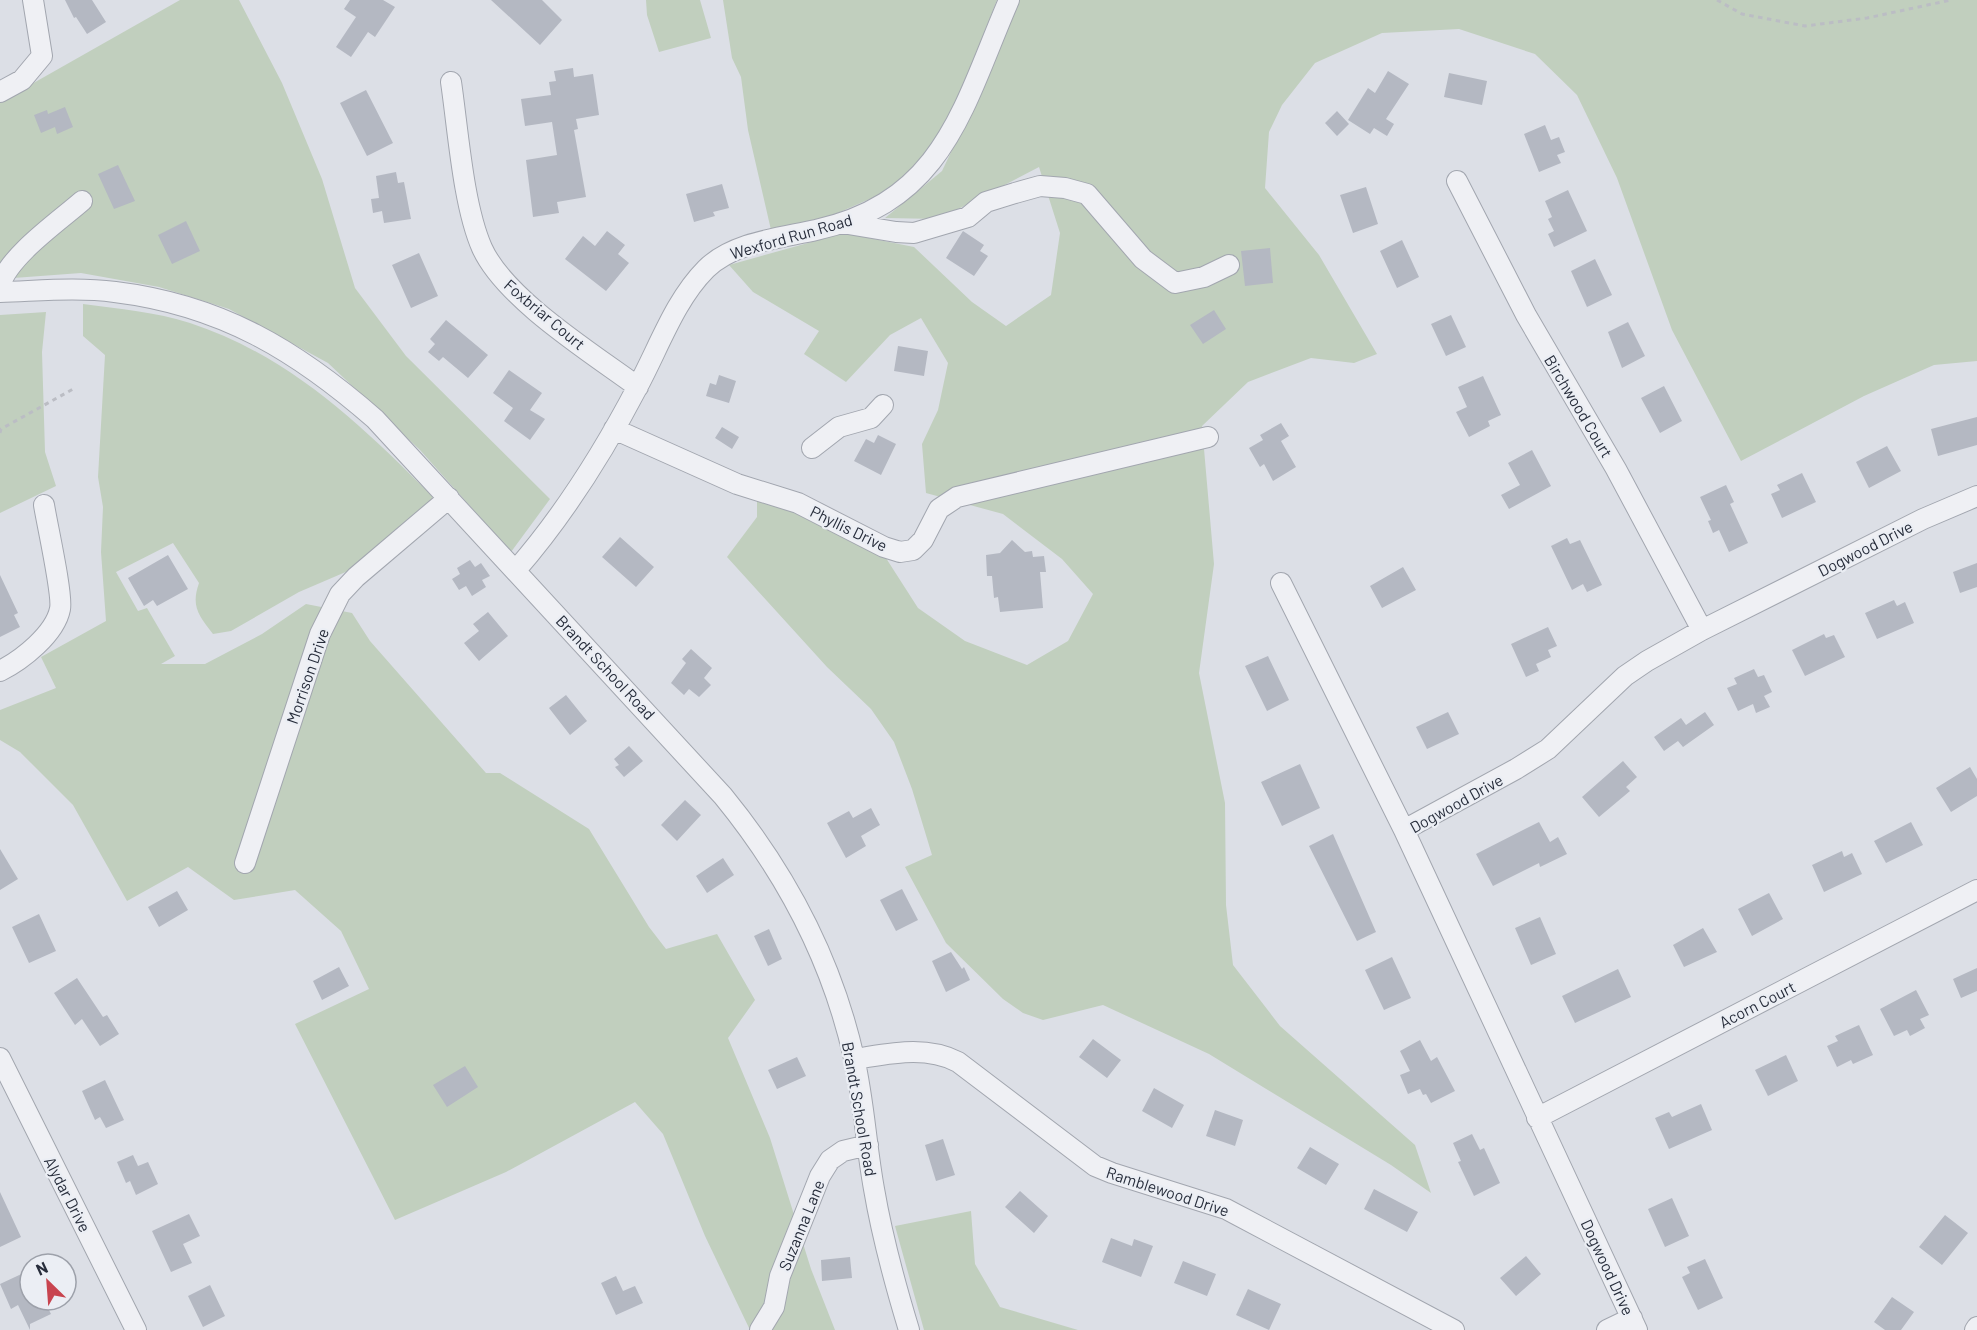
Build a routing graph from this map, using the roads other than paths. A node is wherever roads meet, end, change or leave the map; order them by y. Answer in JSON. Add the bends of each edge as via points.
{"nodes":[{"id":1,"x":33,"y":0,"type":"edge"},
{"id":2,"x":1009,"y":0,"type":"edge"},
{"id":3,"x":450,"y":82,"type":"dead end"},
{"id":4,"x":0,"y":92,"type":"edge"},
{"id":5,"x":1457,"y":182,"type":"dead end"},
{"id":6,"x":82,"y":201,"type":"dead end"},
{"id":7,"x":842,"y":223,"type":"junction"},
{"id":8,"x":1229,"y":265,"type":"dead end"},
{"id":9,"x":0,"y":285,"type":"edge"},
{"id":10,"x":0,"y":292,"type":"edge"},
{"id":11,"x":638,"y":387,"type":"junction"},
{"id":12,"x":883,"y":405,"type":"dead end"},
{"id":13,"x":614,"y":429,"type":"junction"},
{"id":14,"x":1208,"y":437,"type":"dead end"},
{"id":15,"x":812,"y":448,"type":"dead end"},
{"id":16,"x":1977,"y":496,"type":"edge"},
{"id":17,"x":449,"y":498,"type":"junction"},
{"id":18,"x":44,"y":505,"type":"dead end"},
{"id":19,"x":516,"y":570,"type":"junction"},
{"id":20,"x":1281,"y":583,"type":"dead end"},
{"id":21,"x":1702,"y":630,"type":"junction"},
{"id":22,"x":0,"y":670,"type":"edge"},
{"id":23,"x":1404,"y":830,"type":"junction"},
{"id":24,"x":245,"y":863,"type":"dead end"},
{"id":25,"x":1977,"y":890,"type":"edge"},
{"id":26,"x":0,"y":1058,"type":"edge"},
{"id":27,"x":855,"y":1059,"type":"junction"},
{"id":28,"x":1537,"y":1118,"type":"junction"},
{"id":29,"x":868,"y":1145,"type":"junction"},
{"id":30,"x":1635,"y":1324,"type":"edge"},
{"id":31,"x":136,"y":1330,"type":"edge"},
{"id":32,"x":760,"y":1330,"type":"edge"},
{"id":33,"x":909,"y":1330,"type":"edge"},
{"id":34,"x":1454,"y":1330,"type":"edge"},
{"id":35,"x":1607,"y":1330,"type":"edge"}],
"edges":[{"from":1,"to":4,"type":"street","via":[[42,56],[22,80]]},
{"from":2,"to":7,"type":"street","name":"Wexford Run Road","via":[[955,128],[940,152],[921,176],[901,192]]},
{"from":3,"to":11,"type":"street","name":"Foxbriar Court","via":[[472,217],[490,262],[537,310]]},
{"from":5,"to":21,"type":"street","name":"Birchwood Court","via":[[1526,315],[1616,469]]},
{"from":6,"to":9,"type":"street","via":[[15,261],[3,274]]},
{"from":7,"to":8,"type":"street","via":[[914,232],[968,217],[986,202],[1015,193],[1040,186],[1065,188],[1087,194],[1143,259],[1176,283],[1204,277]]},
{"from":7,"to":11,"type":"street","name":"Wexford Run Road","via":[[758,243],[706,268],[681,301]]},
{"from":10,"to":17,"type":"street","name":"Brandt School Road","via":[[115,292],[208,315],[252,332],[301,360],[340,389],[375,419]]},
{"from":11,"to":13,"type":"street","name":"Wexford Run Road"},
{"from":12,"to":15,"type":"street","via":[[871,418],[839,428]]},
{"from":13,"to":14,"type":"street","name":"Phyllis Drive","via":[[738,483],[798,503],[900,552],[913,550],[923,540],[939,509],[957,497]]},
{"from":13,"to":19,"type":"street","name":"Wexford Run Road","via":[[554,522]]},
{"from":16,"to":21,"type":"street","name":"Dogwood Drive"},
{"from":17,"to":19,"type":"street","name":"Brandt School Road"},
{"from":17,"to":24,"type":"street","name":"Morrison Drive","via":[[340,594],[320,634]]},
{"from":18,"to":22,"type":"street","via":[[60,608],[53,627]]},
{"from":19,"to":27,"type":"street","name":"Brandt School Road","via":[[689,757],[765,849],[808,923],[834,989]]},
{"from":20,"to":23,"type":"street"},
{"from":21,"to":23,"type":"street","name":"Dogwood Drive","via":[[1625,676],[1548,749]]},
{"from":23,"to":28,"type":"street","name":"Dogwood Drive"},
{"from":25,"to":28,"type":"street","name":"Acorn Court"},
{"from":26,"to":31,"type":"street","name":"Alydar Drive"},
{"from":27,"to":29,"type":"street","name":"Brandt School Road"},
{"from":27,"to":34,"type":"street","name":"Ramblewood Drive","via":[[925,1052],[944,1054],[1095,1166],[1226,1209]]},
{"from":28,"to":30,"type":"street","name":"Dogwood Drive"},
{"from":29,"to":32,"type":"street","name":"Suzanna Lane","via":[[843,1151],[830,1160],[820,1176],[780,1276],[774,1306]]},
{"from":29,"to":33,"type":"street","name":"Brandt School Road","via":[[884,1234]]},
{"from":30,"to":35,"type":"street"}]}
